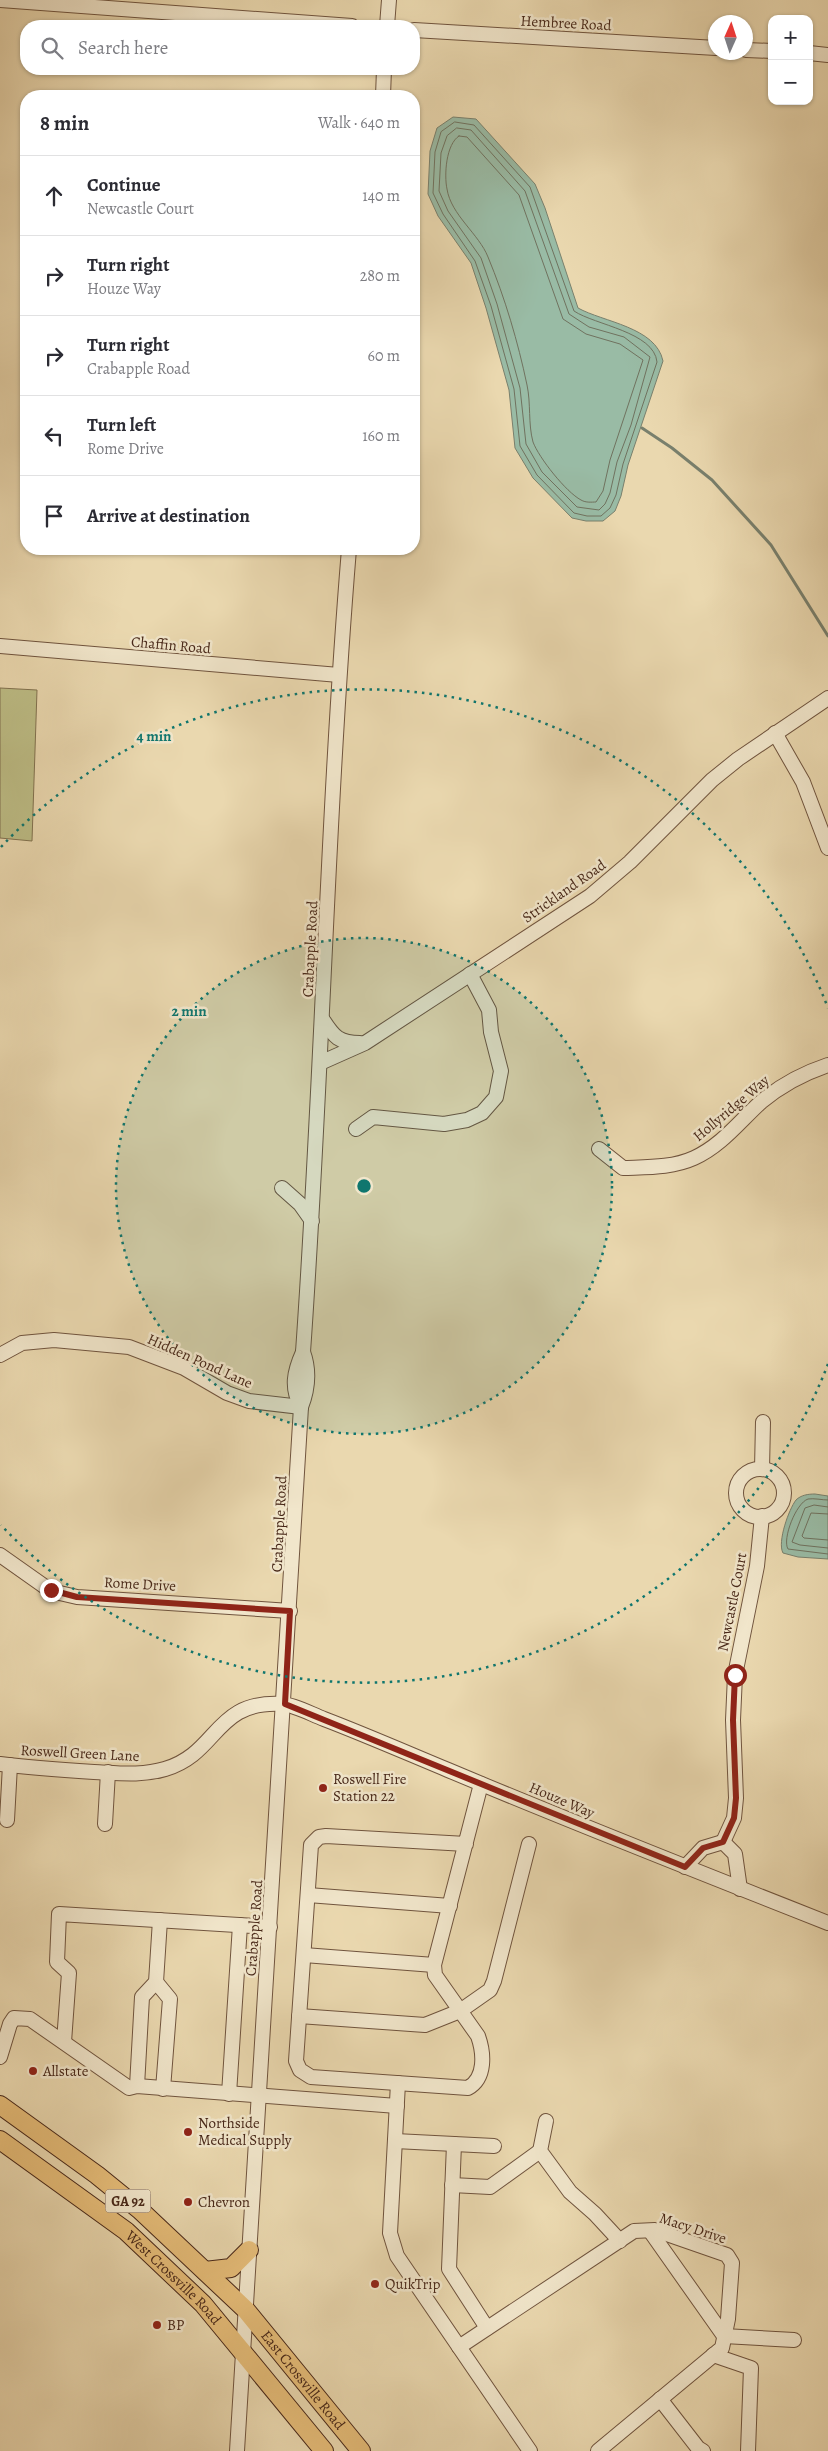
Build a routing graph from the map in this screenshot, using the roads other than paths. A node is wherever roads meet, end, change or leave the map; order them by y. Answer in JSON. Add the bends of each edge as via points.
{"nodes":[{"id":1,"x":0,"y":0,"type":"edge"},
{"id":2,"x":389,"y":0,"type":"edge"},
{"id":3,"x":271,"y":20,"type":"edge"},
{"id":4,"x":387,"y":20,"type":"edge"},
{"id":5,"x":420,"y":30,"type":"edge"},
{"id":6,"x":708,"y":48,"type":"edge"},
{"id":7,"x":753,"y":50,"type":"edge"},
{"id":8,"x":768,"y":51,"type":"edge"},
{"id":9,"x":813,"y":54,"type":"edge"},
{"id":10,"x":828,"y":55,"type":"edge"},
{"id":11,"x":384,"y":75,"type":"edge"},
{"id":12,"x":383,"y":90,"type":"edge"},
{"id":13,"x":349,"y":555,"type":"edge"},
{"id":14,"x":0,"y":646,"type":"edge"},
{"id":15,"x":311,"y":673,"type":"junction"},
{"id":16,"x":339,"y":675,"type":"junction"},
{"id":17,"x":828,"y":698,"type":"edge"},
{"id":18,"x":338,"y":703,"type":"junction"},
{"id":19,"x":775,"y":734,"type":"junction"},
{"id":20,"x":828,"y":848,"type":"edge"},
{"id":21,"x":470,"y":974,"type":"junction"},
{"id":22,"x":323,"y":1020,"type":"junction"},
{"id":23,"x":365,"y":1043,"type":"junction"},
{"id":24,"x":320,"y":1063,"type":"junction"},
{"id":25,"x":828,"y":1065,"type":"edge"},
{"id":26,"x":356,"y":1129,"type":"dead end"},
{"id":27,"x":599,"y":1149,"type":"dead end"},
{"id":28,"x":282,"y":1188,"type":"dead end"},
{"id":29,"x":312,"y":1221,"type":"junction"},
{"id":30,"x":0,"y":1355,"type":"edge"},
{"id":31,"x":301,"y":1407,"type":"junction"},
{"id":32,"x":763,"y":1422,"type":"dead end"},
{"id":33,"x":762,"y":1469,"type":"junction"},
{"id":34,"x":762,"y":1516,"type":"junction"},
{"id":35,"x":0,"y":1555,"type":"edge"},
{"id":36,"x":290,"y":1611,"type":"junction"},
{"id":37,"x":285,"y":1704,"type":"junction"},
{"id":38,"x":5,"y":1764,"type":"edge"},
{"id":39,"x":108,"y":1772,"type":"junction"},
{"id":40,"x":481,"y":1784,"type":"junction"},
{"id":41,"x":7,"y":1820,"type":"dead end"},
{"id":42,"x":105,"y":1824,"type":"dead end"},
{"id":43,"x":723,"y":1842,"type":"junction"},
{"id":44,"x":466,"y":1844,"type":"junction"},
{"id":45,"x":529,"y":1844,"type":"dead end"},
{"id":46,"x":685,"y":1867,"type":"junction"},
{"id":47,"x":740,"y":1888,"type":"junction"},
{"id":48,"x":308,"y":1895,"type":"junction"},
{"id":49,"x":450,"y":1906,"type":"junction"},
{"id":50,"x":160,"y":1920,"type":"junction"},
{"id":51,"x":828,"y":1923,"type":"edge"},
{"id":52,"x":240,"y":1925,"type":"junction"},
{"id":53,"x":270,"y":1927,"type":"junction"},
{"id":54,"x":304,"y":1955,"type":"junction"},
{"id":55,"x":434,"y":1965,"type":"junction"},
{"id":56,"x":156,"y":1982,"type":"junction"},
{"id":57,"x":460,"y":2011,"type":"junction"},
{"id":58,"x":299,"y":2016,"type":"junction"},
{"id":59,"x":64,"y":2042,"type":"junction"},
{"id":60,"x":0,"y":2057,"type":"edge"},
{"id":61,"x":398,"y":2083,"type":"junction"},
{"id":62,"x":137,"y":2086,"type":"junction"},
{"id":63,"x":163,"y":2089,"type":"junction"},
{"id":64,"x":229,"y":2094,"type":"junction"},
{"id":65,"x":260,"y":2097,"type":"junction"},
{"id":66,"x":0,"y":2105,"type":"edge"},
{"id":67,"x":396,"y":2106,"type":"junction"},
{"id":68,"x":546,"y":2121,"type":"dead end"},
{"id":69,"x":0,"y":2140,"type":"edge"},
{"id":70,"x":394,"y":2141,"type":"junction"},
{"id":71,"x":454,"y":2144,"type":"junction"},
{"id":72,"x":494,"y":2146,"type":"dead end"},
{"id":73,"x":540,"y":2151,"type":"junction"},
{"id":74,"x":452,"y":2185,"type":"junction"},
{"id":75,"x":650,"y":2231,"type":"junction"},
{"id":76,"x":620,"y":2240,"type":"junction"},
{"id":77,"x":249,"y":2250,"type":"junction"},
{"id":78,"x":205,"y":2271,"type":"junction"},
{"id":79,"x":245,"y":2310,"type":"junction"},
{"id":80,"x":487,"y":2328,"type":"junction"},
{"id":81,"x":724,"y":2336,"type":"junction"},
{"id":82,"x":794,"y":2340,"type":"dead end"},
{"id":83,"x":459,"y":2346,"type":"junction"},
{"id":84,"x":244,"y":2351,"type":"junction"},
{"id":85,"x":713,"y":2355,"type":"junction"},
{"id":86,"x":660,"y":2400,"type":"junction"},
{"id":87,"x":238,"y":2451,"type":"edge"},
{"id":88,"x":324,"y":2451,"type":"edge"},
{"id":89,"x":361,"y":2451,"type":"edge"},
{"id":90,"x":530,"y":2451,"type":"edge"},
{"id":91,"x":598,"y":2451,"type":"edge"},
{"id":92,"x":703,"y":2451,"type":"edge"},
{"id":93,"x":748,"y":2451,"type":"edge"}],
"edges":[{"from":1,"to":3,"type":"street"},
{"from":2,"to":4,"type":"street"},
{"from":5,"to":6,"type":"street","name":"Hembree Road"},
{"from":7,"to":8,"type":"street"},
{"from":9,"to":10,"type":"street"},
{"from":11,"to":12,"type":"street"},
{"from":13,"to":16,"type":"street","name":"Crabapple Road"},
{"from":14,"to":15,"type":"street","name":"Chaffin Road"},
{"from":15,"to":16,"type":"street","name":"Chaffin Road"},
{"from":15,"to":18,"type":"street","via":[[329,688]]},
{"from":16,"to":18,"type":"street","name":"Crabapple Road"},
{"from":17,"to":19,"type":"street","name":"Strickland Road"},
{"from":18,"to":22,"type":"street","name":"Crabapple Road"},
{"from":19,"to":20,"type":"street","via":[[803,782]]},
{"from":19,"to":21,"type":"street","name":"Strickland Road","via":[[712,780],[630,862],[590,896]]},
{"from":21,"to":23,"type":"street","name":"Strickland Road"},
{"from":21,"to":26,"type":"street","via":[[489,1010],[501,1071],[496,1097],[482,1113],[466,1120],[444,1124],[373,1117]]},
{"from":22,"to":23,"type":"street","via":[[330,1032],[344,1043]]},
{"from":22,"to":24,"type":"street","name":"Crabapple Road"},
{"from":23,"to":24,"type":"street","name":"Strickland Road"},
{"from":24,"to":29,"type":"street","name":"Crabapple Road"},
{"from":25,"to":27,"type":"street","name":"Hollyridge Way","via":[[787,1083],[718,1144],[695,1158],[660,1166],[623,1168]]},
{"from":28,"to":29,"type":"street","via":[[300,1204]]},
{"from":29,"to":31,"type":"street","name":"Crabapple Road","via":[[304,1352],[297,1366],[294,1393]]},
{"from":30,"to":31,"type":"street","name":"Hidden Pond Lane","via":[[22,1343],[54,1340],[129,1347],[184,1368],[248,1402]]},
{"from":31,"to":36,"type":"street","name":"Crabapple Road"},
{"from":32,"to":33,"type":"street"},
{"from":33,"to":34,"type":"street","via":[[776,1475],[783,1489],[781,1504]]},
{"from":33,"to":34,"type":"street","via":[[741,1478],[736,1493],[741,1508],[754,1516]]},
{"from":34,"to":43,"type":"street","name":"Newcastle Court","via":[[757,1566],[735,1675],[734,1818]]},
{"from":35,"to":36,"type":"street","name":"Rome Drive","via":[[51,1590],[77,1597]]},
{"from":36,"to":37,"type":"street","name":"Crabapple Road"},
{"from":37,"to":39,"type":"street","name":"Roswell Green Lane","via":[[259,1704],[240,1709],[188,1758],[166,1769],[141,1774]]},
{"from":37,"to":40,"type":"street","name":"Houze Way"},
{"from":37,"to":53,"type":"street","name":"Crabapple Road"},
{"from":38,"to":39,"type":"street","name":"Roswell Green Lane"},
{"from":38,"to":41,"type":"street"},
{"from":39,"to":42,"type":"street"},
{"from":40,"to":44,"type":"street"},
{"from":40,"to":46,"type":"street","name":"Houze Way"},
{"from":43,"to":46,"type":"street","via":[[703,1848]]},
{"from":43,"to":47,"type":"street","via":[[735,1854]]},
{"from":44,"to":48,"type":"street","via":[[320,1837],[312,1845]]},
{"from":44,"to":49,"type":"street"},
{"from":45,"to":57,"type":"street","via":[[494,1981],[490,1990]]},
{"from":46,"to":47,"type":"street","name":"Houze Way"},
{"from":47,"to":51,"type":"street","name":"Houze Way"},
{"from":48,"to":49,"type":"street"},
{"from":48,"to":54,"type":"street"},
{"from":49,"to":55,"type":"street"},
{"from":50,"to":52,"type":"street"},
{"from":50,"to":56,"type":"street"},
{"from":50,"to":59,"type":"street","via":[[59,1914],[57,1962],[69,1973]]},
{"from":52,"to":53,"type":"street"},
{"from":52,"to":64,"type":"street"},
{"from":53,"to":65,"type":"street","name":"Crabapple Road"},
{"from":54,"to":55,"type":"street"},
{"from":54,"to":58,"type":"street"},
{"from":55,"to":57,"type":"street","via":[[435,1975]]},
{"from":56,"to":62,"type":"street","via":[[142,1997]]},
{"from":56,"to":63,"type":"street","via":[[170,1999]]},
{"from":57,"to":58,"type":"street","via":[[425,2025]]},
{"from":57,"to":61,"type":"street","via":[[478,2036],[482,2048],[481,2073],[474,2085],[468,2088]]},
{"from":58,"to":61,"type":"street","via":[[296,2061],[305,2075]]},
{"from":59,"to":60,"type":"street","via":[[30,2019],[14,2018]]},
{"from":59,"to":62,"type":"street","via":[[129,2088]]},
{"from":61,"to":67,"type":"street"},
{"from":62,"to":63,"type":"street"},
{"from":63,"to":64,"type":"street"},
{"from":64,"to":65,"type":"street"},
{"from":65,"to":67,"type":"street"},
{"from":65,"to":77,"type":"street","name":"Crabapple Road"},
{"from":66,"to":78,"type":"main road","name":"West Crossville Road","number":"GA 92","via":[[97,2175]]},
{"from":67,"to":70,"type":"street"},
{"from":68,"to":73,"type":"street"},
{"from":69,"to":84,"type":"main road","name":"West Crossville Road","number":"GA 92","via":[[126,2231],[203,2304]]},
{"from":70,"to":71,"type":"street"},
{"from":70,"to":83,"type":"street","via":[[390,2233],[396,2256]]},
{"from":71,"to":72,"type":"street"},
{"from":71,"to":74,"type":"street"},
{"from":73,"to":74,"type":"street","via":[[490,2187]]},
{"from":73,"to":76,"type":"street","via":[[570,2192]]},
{"from":74,"to":80,"type":"street","via":[[449,2269]]},
{"from":75,"to":76,"type":"street","name":"Macy Drive","via":[[634,2231]]},
{"from":75,"to":81,"type":"street"},
{"from":75,"to":81,"type":"street","name":"Macy Drive","via":[[727,2255],[732,2263]]},
{"from":76,"to":80,"type":"street","name":"Macy Drive"},
{"from":77,"to":78,"type":"main road","via":[[226,2271]]},
{"from":77,"to":79,"type":"street","name":"Crabapple Road"},
{"from":78,"to":79,"type":"main road","name":"West Crossville Road","number":"GA 92"},
{"from":79,"to":84,"type":"street","name":"Crabapple Road"},
{"from":79,"to":89,"type":"main road","name":"East Crossville Road","number":"GA 92"},
{"from":80,"to":83,"type":"street","name":"Macy Drive"},
{"from":81,"to":82,"type":"street"},
{"from":81,"to":85,"type":"street","name":"Macy Drive","via":[[722,2348]]},
{"from":83,"to":90,"type":"street"},
{"from":84,"to":87,"type":"street","name":"Crabapple Road"},
{"from":84,"to":88,"type":"main road","name":"East Crossville Road","number":"GA 92"},
{"from":85,"to":86,"type":"street","name":"Macy Drive"},
{"from":85,"to":93,"type":"street","via":[[751,2368]]},
{"from":86,"to":91,"type":"street","name":"Macy Drive"},
{"from":86,"to":92,"type":"street"}]}
